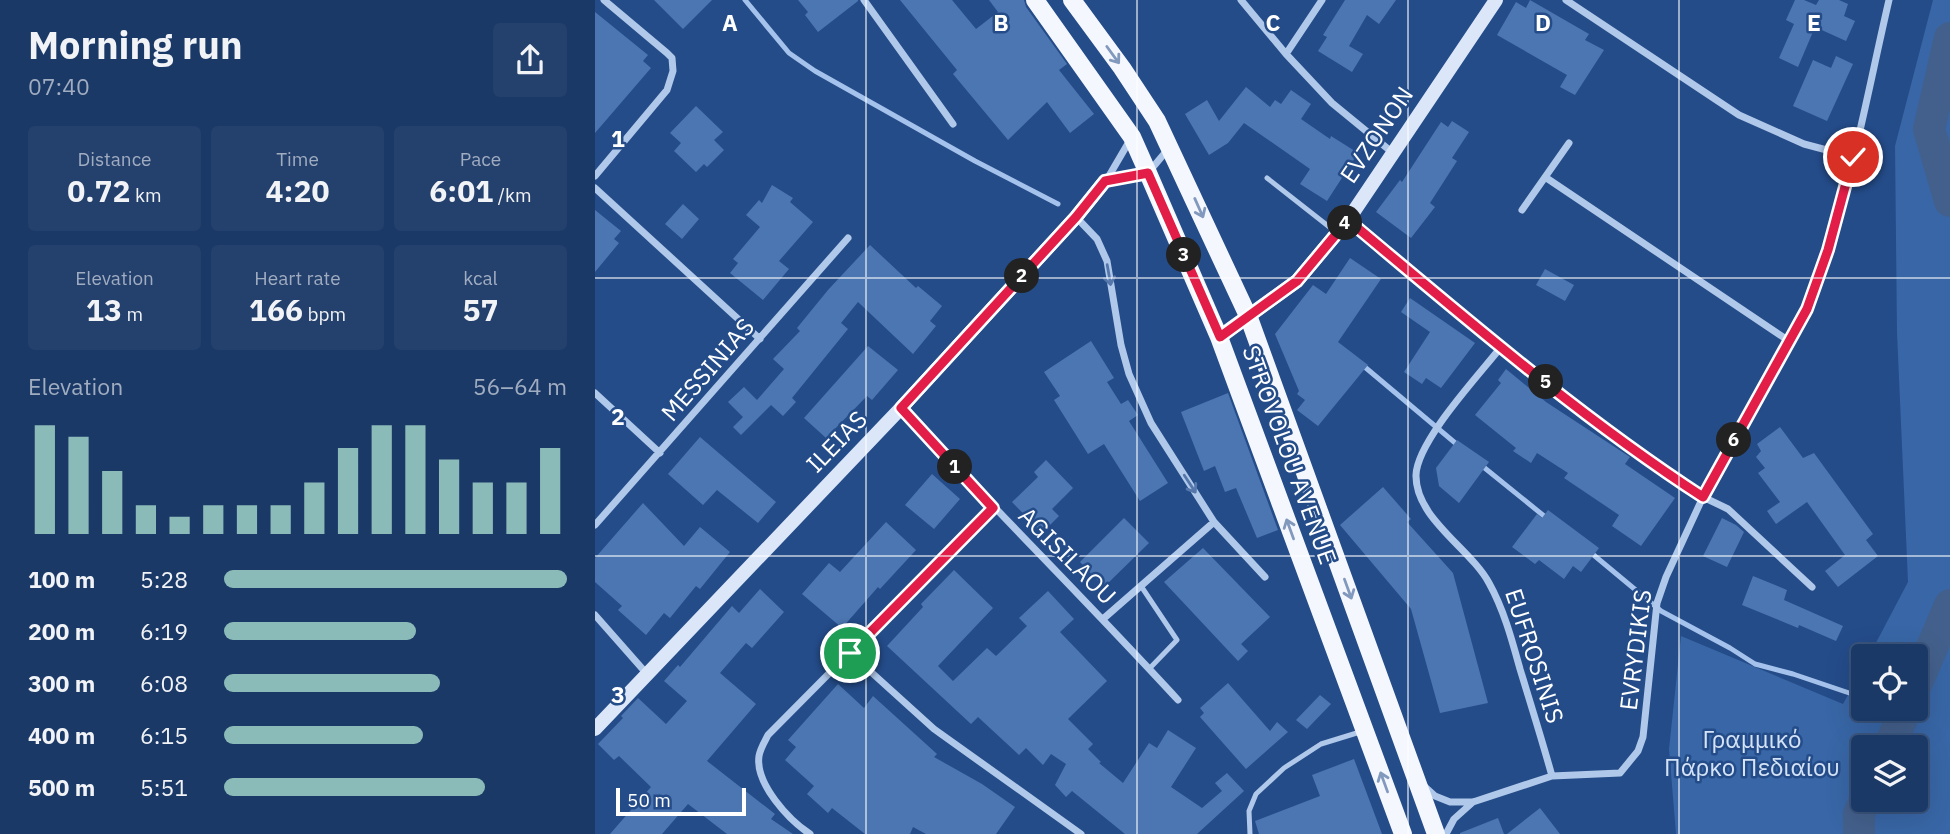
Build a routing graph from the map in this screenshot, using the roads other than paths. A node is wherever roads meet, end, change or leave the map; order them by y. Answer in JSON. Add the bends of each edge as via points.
{"nodes":[{"id":1,"x":604,"y":0,"type":"edge"},
{"id":2,"x":864,"y":0,"type":"edge"},
{"id":3,"x":1035,"y":0,"type":"edge"},
{"id":4,"x":1072,"y":0,"type":"edge"},
{"id":5,"x":1241,"y":0,"type":"edge"},
{"id":6,"x":1322,"y":0,"type":"edge"},
{"id":7,"x":1496,"y":0,"type":"edge"},
{"id":8,"x":1566,"y":0,"type":"edge"},
{"id":9,"x":1889,"y":0,"type":"edge"},
{"id":10,"x":1286,"y":54,"type":"junction"},
{"id":11,"x":953,"y":124,"type":"dead end"},
{"id":12,"x":1132,"y":137,"type":"junction"},
{"id":13,"x":1569,"y":143,"type":"dead end"},
{"id":14,"x":1170,"y":146,"type":"junction"},
{"id":15,"x":1393,"y":153,"type":"junction"},
{"id":16,"x":1853,"y":157,"type":"junction"},
{"id":17,"x":1148,"y":173,"type":"junction"},
{"id":18,"x":595,"y":176,"type":"edge"},
{"id":19,"x":1545,"y":177,"type":"junction"},
{"id":20,"x":1267,"y":178,"type":"dead end"},
{"id":21,"x":1105,"y":181,"type":"junction"},
{"id":22,"x":595,"y":188,"type":"edge"},
{"id":23,"x":1522,"y":210,"type":"dead end"},
{"id":24,"x":1076,"y":217,"type":"junction"},
{"id":25,"x":1348,"y":220,"type":"junction"},
{"id":26,"x":1337,"y":233,"type":"junction"},
{"id":27,"x":848,"y":238,"type":"dead end"},
{"id":28,"x":1249,"y":318,"type":"junction"},
{"id":29,"x":1220,"y":337,"type":"junction"},
{"id":30,"x":760,"y":339,"type":"junction"},
{"id":31,"x":1789,"y":341,"type":"junction"},
{"id":32,"x":1501,"y":347,"type":"junction"},
{"id":33,"x":595,"y":393,"type":"edge"},
{"id":34,"x":901,"y":408,"type":"junction"},
{"id":35,"x":660,"y":453,"type":"junction"},
{"id":36,"x":1703,"y":497,"type":"junction"},
{"id":37,"x":993,"y":508,"type":"junction"},
{"id":38,"x":1214,"y":522,"type":"junction"},
{"id":39,"x":595,"y":524,"type":"edge"},
{"id":40,"x":1265,"y":577,"type":"dead end"},
{"id":41,"x":1141,"y":586,"type":"junction"},
{"id":42,"x":1812,"y":587,"type":"dead end"},
{"id":43,"x":595,"y":615,"type":"edge"},
{"id":44,"x":1103,"y":619,"type":"junction"},
{"id":45,"x":850,"y":653,"type":"junction"},
{"id":46,"x":1149,"y":669,"type":"junction"},
{"id":47,"x":647,"y":674,"type":"junction"},
{"id":48,"x":1178,"y":700,"type":"dead end"},
{"id":49,"x":595,"y":729,"type":"edge"},
{"id":50,"x":1364,"y":731,"type":"junction"},
{"id":51,"x":1552,"y":776,"type":"junction"},
{"id":52,"x":1417,"y":780,"type":"junction"},
{"id":53,"x":1473,"y":802,"type":"junction"},
{"id":54,"x":810,"y":834,"type":"edge"},
{"id":55,"x":1081,"y":834,"type":"edge"},
{"id":56,"x":1250,"y":834,"type":"edge"},
{"id":57,"x":1403,"y":834,"type":"edge"},
{"id":58,"x":1436,"y":834,"type":"edge"},
{"id":59,"x":1446,"y":834,"type":"edge"}],
"edges":[{"from":1,"to":18,"type":"street","via":[[672,58],[673,71],[667,90]]},
{"from":2,"to":11,"type":"street"},
{"from":3,"to":12,"type":"main road","name":"STROVOLOU AVENUE"},
{"from":4,"to":14,"type":"main road","name":"STROVOLOU AVENUE","one_way":true,"via":[[1122,68]]},
{"from":5,"to":10,"type":"street"},
{"from":6,"to":10,"type":"street"},
{"from":7,"to":15,"type":"street","name":"EVZONON"},
{"from":8,"to":16,"type":"street","via":[[1739,115],[1804,144]]},
{"from":9,"to":16,"type":"street","name":"EVRYDIKIS"},
{"from":10,"to":15,"type":"street","via":[[1332,103]]},
{"from":12,"to":17,"type":"main road","name":"STROVOLOU AVENUE"},
{"from":12,"to":21,"type":"street","name":"ILEIAS"},
{"from":13,"to":19,"type":"street"},
{"from":14,"to":17,"type":"street"},
{"from":14,"to":28,"type":"main road","name":"STROVOLOU AVENUE","one_way":true},
{"from":15,"to":25,"type":"street","name":"EVZONON"},
{"from":16,"to":31,"type":"street","name":"EVRYDIKIS","via":[[1818,281]]},
{"from":17,"to":21,"type":"street"},
{"from":17,"to":29,"type":"main road","name":"STROVOLOU AVENUE"},
{"from":19,"to":23,"type":"street"},
{"from":19,"to":31,"type":"street"},
{"from":20,"to":26,"type":"lane"},
{"from":21,"to":24,"type":"street","name":"ILEIAS"},
{"from":22,"to":30,"type":"street"},
{"from":24,"to":34,"type":"street","name":"ILEIAS"},
{"from":24,"to":38,"type":"street","one_way":true,"via":[[1097,239],[1107,261],[1121,345],[1151,423]]},
{"from":25,"to":26,"type":"street","name":"EVZONON"},
{"from":25,"to":32,"type":"street"},
{"from":26,"to":28,"type":"street","name":"EVZONON","via":[[1297,281]]},
{"from":27,"to":30,"type":"street","name":"MESSINIAS"},
{"from":28,"to":29,"type":"street","name":"EVZONON"},
{"from":28,"to":52,"type":"main road","name":"STROVOLOU AVENUE","one_way":true},
{"from":50,"to":29,"type":"main road","name":"STROVOLOU AVENUE","one_way":true},
{"from":30,"to":35,"type":"street","name":"MESSINIAS"},
{"from":31,"to":36,"type":"street","name":"EVRYDIKIS"},
{"from":32,"to":36,"type":"street","via":[[1619,439]]},
{"from":32,"to":51,"type":"street","name":"EUFROSINIS","via":[[1426,443],[1417,464],[1417,483],[1423,503],[1481,570],[1493,591]]},
{"from":33,"to":35,"type":"street"},
{"from":34,"to":37,"type":"street","name":"AGISILAOU"},
{"from":34,"to":47,"type":"street","name":"ILEIAS"},
{"from":35,"to":39,"type":"street","name":"MESSINIAS"},
{"from":36,"to":42,"type":"street","via":[[1728,509]]},
{"from":36,"to":51,"type":"street","name":"EVRYDIKIS","via":[[1657,603],[1646,724],[1638,751],[1620,773]]},
{"from":37,"to":44,"type":"street","name":"AGISILAOU"},
{"from":37,"to":45,"type":"street"},
{"from":38,"to":40,"type":"street"},
{"from":38,"to":41,"type":"street"},
{"from":41,"to":44,"type":"street"},
{"from":41,"to":46,"type":"lane","via":[[1177,640]]},
{"from":43,"to":47,"type":"street"},
{"from":44,"to":46,"type":"street","name":"AGISILAOU"},
{"from":45,"to":54,"type":"street","via":[[768,735],[759,758],[765,785],[781,808]]},
{"from":45,"to":55,"type":"street","via":[[934,729]]},
{"from":46,"to":48,"type":"street","name":"AGISILAOU"},
{"from":47,"to":49,"type":"street","name":"ILEIAS"},
{"from":50,"to":56,"type":"lane","via":[[1321,744],[1284,768],[1257,794],[1249,811]]},
{"from":57,"to":50,"type":"main road","name":"STROVOLOU AVENUE","one_way":true},
{"from":51,"to":53,"type":"street","name":"EVRYDIKIS"},
{"from":52,"to":53,"type":"street","via":[[1450,802]]},
{"from":52,"to":58,"type":"main road","name":"STROVOLOU AVENUE"},
{"from":53,"to":59,"type":"street","via":[[1454,819]]}]}
